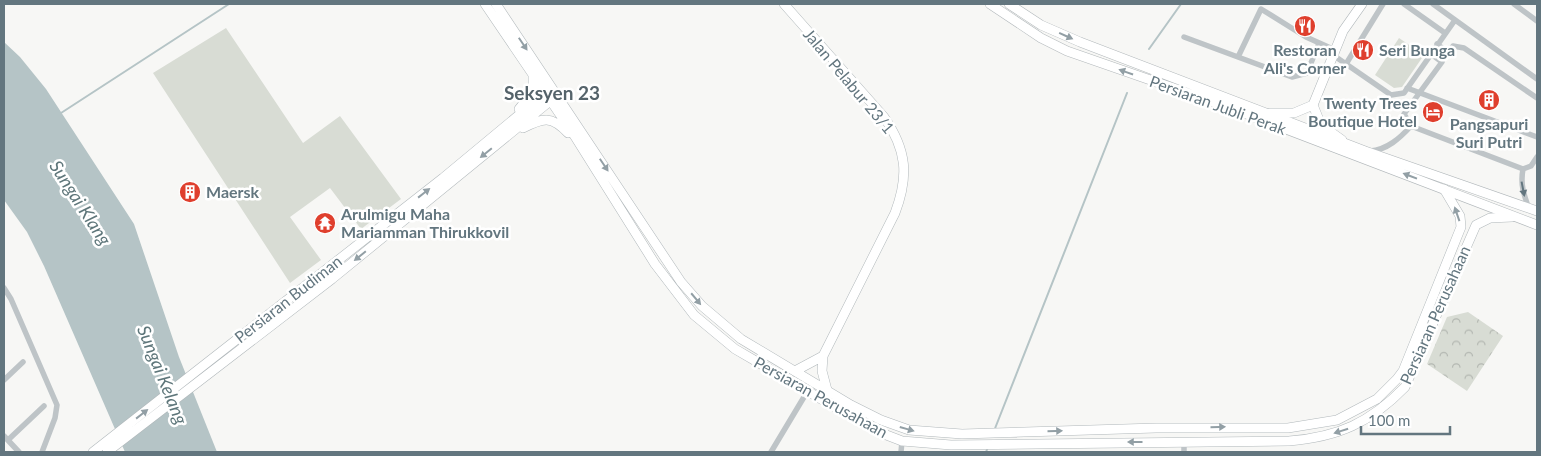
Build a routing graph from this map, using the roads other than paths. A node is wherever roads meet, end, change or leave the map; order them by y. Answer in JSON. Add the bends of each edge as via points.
{"nodes":[{"id":1,"x":484,"y":4,"type":"edge"},
{"id":2,"x":496,"y":4,"type":"edge"},
{"id":3,"x":784,"y":4,"type":"edge"},
{"id":4,"x":990,"y":4,"type":"edge"},
{"id":5,"x":999,"y":4,"type":"edge"},
{"id":6,"x":1009,"y":4,"type":"edge"},
{"id":7,"x":1022,"y":4,"type":"edge"},
{"id":8,"x":1362,"y":4,"type":"edge"},
{"id":9,"x":1383,"y":4,"type":"edge"},
{"id":10,"x":1404,"y":4,"type":"edge"},
{"id":11,"x":1433,"y":4,"type":"edge"},
{"id":12,"x":1514,"y":4,"type":"edge"},
{"id":13,"x":1006,"y":16,"type":"junction"},
{"id":14,"x":1455,"y":20,"type":"junction"},
{"id":15,"x":1537,"y":21,"type":"edge"},
{"id":16,"x":1041,"y":25,"type":"junction"},
{"id":17,"x":1445,"y":34,"type":"junction"},
{"id":18,"x":1184,"y":37,"type":"dead end"},
{"id":19,"x":1319,"y":43,"type":"junction"},
{"id":20,"x":1438,"y":44,"type":"junction"},
{"id":21,"x":1334,"y":53,"type":"junction"},
{"id":22,"x":1431,"y":54,"type":"junction"},
{"id":23,"x":1238,"y":57,"type":"junction"},
{"id":24,"x":1346,"y":64,"type":"junction"},
{"id":25,"x":534,"y":75,"type":"junction"},
{"id":26,"x":1537,"y":79,"type":"edge"},
{"id":27,"x":1407,"y":88,"type":"junction"},
{"id":28,"x":1419,"y":93,"type":"junction"},
{"id":29,"x":551,"y":94,"type":"junction"},
{"id":30,"x":1537,"y":98,"type":"edge"},
{"id":31,"x":1313,"y":105,"type":"junction"},
{"id":32,"x":1270,"y":113,"type":"junction"},
{"id":33,"x":504,"y":126,"type":"junction"},
{"id":34,"x":1411,"y":126,"type":"junction"},
{"id":35,"x":507,"y":136,"type":"junction"},
{"id":36,"x":1537,"y":137,"type":"edge"},
{"id":37,"x":576,"y":138,"type":"junction"},
{"id":38,"x":1347,"y":144,"type":"junction"},
{"id":39,"x":1365,"y":151,"type":"junction"},
{"id":40,"x":1537,"y":157,"type":"edge"},
{"id":41,"x":1523,"y":168,"type":"junction"},
{"id":42,"x":1444,"y":189,"type":"junction"},
{"id":43,"x":1533,"y":210,"type":"edge"},
{"id":44,"x":1512,"y":216,"type":"junction"},
{"id":45,"x":1537,"y":225,"type":"edge"},
{"id":46,"x":4,"y":288,"type":"edge"},
{"id":47,"x":823,"y":356,"type":"junction"},
{"id":48,"x":23,"y":362,"type":"dead end"},
{"id":49,"x":209,"y":368,"type":"junction"},
{"id":50,"x":794,"y":371,"type":"junction"},
{"id":51,"x":4,"y":380,"type":"edge"},
{"id":52,"x":827,"y":390,"type":"junction"},
{"id":53,"x":807,"y":392,"type":"junction"},
{"id":54,"x":44,"y":406,"type":"dead end"},
{"id":55,"x":6,"y":438,"type":"edge"},
{"id":56,"x":902,"y":441,"type":"junction"},
{"id":57,"x":1184,"y":442,"type":"junction"},
{"id":58,"x":1058,"y":447,"type":"edge"},
{"id":59,"x":106,"y":449,"type":"edge"},
{"id":60,"x":19,"y":452,"type":"edge"},
{"id":61,"x":42,"y":452,"type":"edge"},
{"id":62,"x":93,"y":452,"type":"edge"},
{"id":63,"x":771,"y":452,"type":"edge"},
{"id":64,"x":900,"y":452,"type":"edge"},
{"id":65,"x":1184,"y":452,"type":"edge"}],
"edges":[{"from":1,"to":25,"type":"main road","name":"Persiaran Perusahaan"},
{"from":2,"to":29,"type":"main road","name":"Persiaran Perusahaan","one_way":true},
{"from":3,"to":47,"type":"main road","name":"Jalan Pelabur 23/1","via":[[884,117],[896,134],[905,166],[895,213]]},
{"from":4,"to":13,"type":"main road","name":"Persiaran Jubli Perak"},
{"from":5,"to":13,"type":"main road"},
{"from":6,"to":16,"type":"main road","name":"Persiaran Jubli Perak"},
{"from":7,"to":16,"type":"main road"},
{"from":8,"to":21,"type":"main road","via":[[1343,32]]},
{"from":9,"to":24,"type":"street"},
{"from":10,"to":17,"type":"street"},
{"from":11,"to":14,"type":"street"},
{"from":12,"to":15,"type":"street"},
{"from":42,"to":13,"type":"main road","name":"Persiaran Jubli Perak","one_way":true,"via":[[1228,107],[1067,51]]},
{"from":14,"to":17,"type":"street"},
{"from":14,"to":26,"type":"street"},
{"from":16,"to":32,"type":"main road","name":"Persiaran Jubli Perak","one_way":true},
{"from":17,"to":20,"type":"street"},
{"from":18,"to":23,"type":"street"},
{"from":19,"to":21,"type":"street"},
{"from":19,"to":23,"type":"street","via":[[1307,73],[1298,77]]},
{"from":19,"to":23,"type":"street","via":[[1261,9]]},
{"from":20,"to":22,"type":"street"},
{"from":20,"to":30,"type":"street","via":[[1448,52],[1453,46],[1464,48]]},
{"from":21,"to":24,"type":"street"},
{"from":21,"to":31,"type":"main road"},
{"from":22,"to":27,"type":"street"},
{"from":22,"to":28,"type":"street","via":[[1442,62]]},
{"from":24,"to":27,"type":"street","via":[[1392,95],[1404,93]]},
{"from":25,"to":29,"type":"main road","name":"Persiaran Perusahaan"},
{"from":25,"to":33,"type":"main road","via":[[533,92]]},
{"from":27,"to":28,"type":"street"},
{"from":28,"to":34,"type":"street","via":[[1404,114]]},
{"from":28,"to":36,"type":"street"},
{"from":29,"to":33,"type":"main road","name":"Persiaran Budiman"},
{"from":29,"to":35,"type":"main road","name":"Persiaran Budiman"},
{"from":29,"to":37,"type":"main road","name":"Persiaran Perusahaan"},
{"from":29,"to":50,"type":"main road","name":"Persiaran Perusahaan","one_way":true,"via":[[681,282],[702,306],[741,339]]},
{"from":31,"to":32,"type":"main road","via":[[1294,113]]},
{"from":31,"to":38,"type":"main road","via":[[1321,124]]},
{"from":32,"to":38,"type":"main road","name":"Persiaran Jubli Perak"},
{"from":49,"to":33,"type":"main road","name":"Persiaran Budiman","one_way":true},
{"from":34,"to":39,"type":"street","via":[[1388,145]]},
{"from":34,"to":41,"type":"street"},
{"from":35,"to":37,"type":"main road","via":[[538,120],[548,119]]},
{"from":35,"to":49,"type":"main road","name":"Persiaran Budiman","one_way":true,"via":[[332,280]]},
{"from":37,"to":53,"type":"main road","name":"Persiaran Perusahaan","via":[[655,264],[694,315],[735,349]]},
{"from":38,"to":39,"type":"main road","name":"Persiaran Jubli Perak"},
{"from":39,"to":43,"type":"main road","name":"Persiaran Jubli Perak"},
{"from":40,"to":41,"type":"street","via":[[1532,166]]},
{"from":41,"to":43,"type":"street","one_way":true,"via":[[1523,192]]},
{"from":42,"to":44,"type":"main road","name":"Persiaran Jubli Perak"},
{"from":52,"to":42,"type":"main road","name":"Persiaran Perusahaan","one_way":true,"via":[[881,420],[930,433],[1288,428],[1337,420],[1377,399],[1403,371],[1461,227],[1460,216]]},
{"from":44,"to":45,"type":"main road","name":"Persiaran Jubli Perak"},
{"from":44,"to":57,"type":"main road","name":"Persiaran Perusahaan","one_way":true,"via":[[1482,221],[1473,229],[1409,381],[1387,406],[1364,422],[1305,440]]},
{"from":46,"to":61,"type":"street","via":[[57,404]]},
{"from":47,"to":50,"type":"main road"},
{"from":47,"to":52,"type":"main road","via":[[822,371]]},
{"from":48,"to":51,"type":"street"},
{"from":49,"to":59,"type":"main road","name":"Persiaran Budiman"},
{"from":50,"to":52,"type":"main road","name":"Persiaran Perusahaan"},
{"from":53,"to":56,"type":"main road","name":"Persiaran Perusahaan","via":[[876,431]]},
{"from":53,"to":63,"type":"street"},
{"from":54,"to":55,"type":"street"},
{"from":55,"to":60,"type":"street"},
{"from":56,"to":58,"type":"main road","name":"Persiaran Perusahaan"},
{"from":56,"to":64,"type":"street"},
{"from":57,"to":58,"type":"main road","name":"Persiaran Perusahaan","one_way":true},
{"from":57,"to":65,"type":"street"},
{"from":59,"to":62,"type":"main road","name":"Persiaran Budiman"}]}
